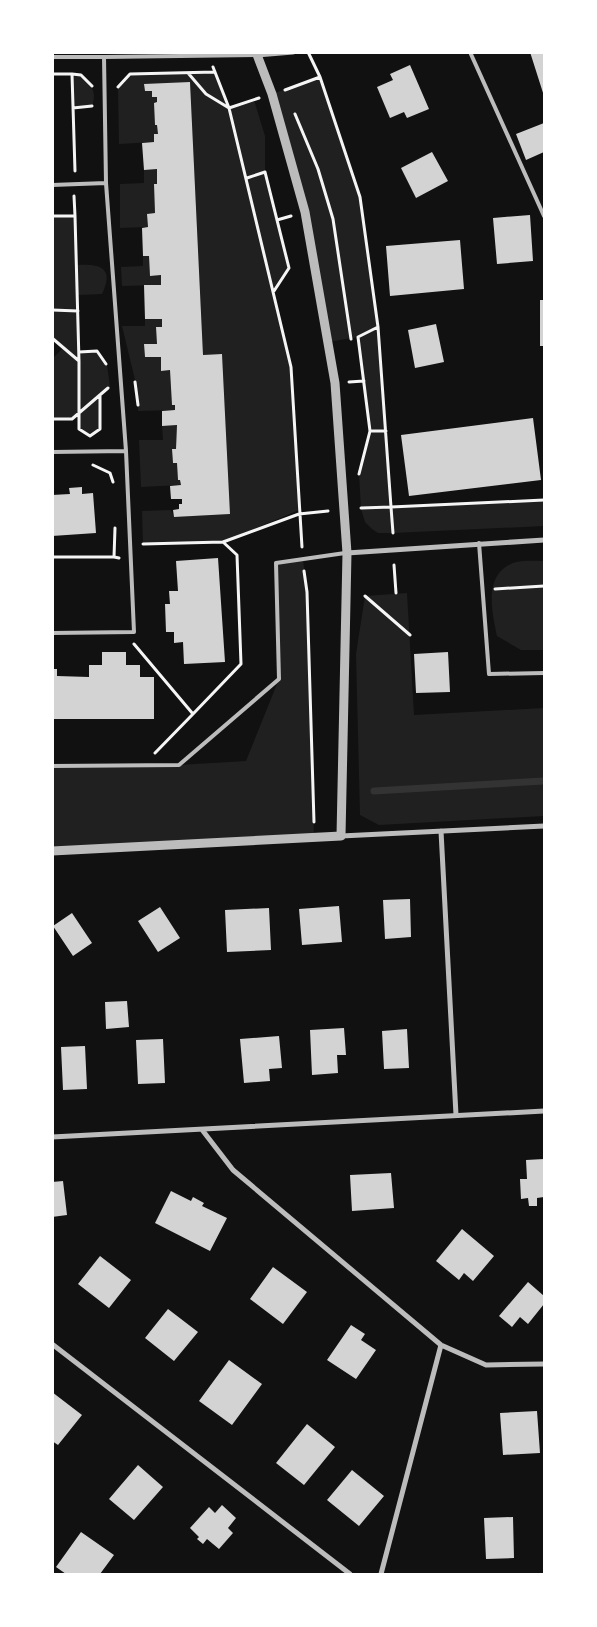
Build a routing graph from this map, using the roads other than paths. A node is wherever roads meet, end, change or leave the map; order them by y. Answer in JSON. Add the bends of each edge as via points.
{"nodes":[{"id":1,"x":293,"y":52,"type":"edge"},
{"id":2,"x":470,"y":52,"type":"edge"},
{"id":3,"x":257,"y":54,"type":"edge"},
{"id":4,"x":77,"y":55,"type":"edge"},
{"id":5,"x":52,"y":57,"type":"edge"},
{"id":6,"x":104,"y":57,"type":"junction"},
{"id":7,"x":106,"y":183,"type":"junction"},
{"id":8,"x":52,"y":184,"type":"edge"},
{"id":9,"x":544,"y":216,"type":"edge"},
{"id":10,"x":126,"y":451,"type":"junction"},
{"id":11,"x":52,"y":452,"type":"edge"},
{"id":12,"x":544,"y":540,"type":"edge"},
{"id":13,"x":480,"y":543,"type":"junction"},
{"id":14,"x":347,"y":553,"type":"junction"},
{"id":15,"x":52,"y":633,"type":"edge"},
{"id":16,"x":544,"y":673,"type":"edge"},
{"id":17,"x":52,"y":766,"type":"edge"},
{"id":18,"x":544,"y":826,"type":"edge"},
{"id":19,"x":442,"y":831,"type":"junction"},
{"id":20,"x":341,"y":836,"type":"junction"},
{"id":21,"x":52,"y":851,"type":"edge"},
{"id":22,"x":544,"y":1111,"type":"edge"},
{"id":23,"x":456,"y":1115,"type":"junction"},
{"id":24,"x":203,"y":1131,"type":"junction"},
{"id":25,"x":52,"y":1137,"type":"edge"},
{"id":26,"x":52,"y":1344,"type":"edge"},
{"id":27,"x":441,"y":1345,"type":"junction"},
{"id":28,"x":544,"y":1364,"type":"edge"},
{"id":29,"x":350,"y":1574,"type":"edge"},
{"id":30,"x":381,"y":1574,"type":"edge"}],
"edges":[{"from":1,"to":3,"type":"street"},
{"from":2,"to":9,"type":"lane"},
{"from":3,"to":6,"type":"lane"},
{"from":3,"to":14,"type":"street","via":[[272,94],[305,212],[335,383]]},
{"from":4,"to":5,"type":"lane"},
{"from":4,"to":6,"type":"lane"},
{"from":6,"to":7,"type":"lane"},
{"from":7,"to":8,"type":"lane"},
{"from":7,"to":10,"type":"lane"},
{"from":10,"to":11,"type":"lane"},
{"from":10,"to":15,"type":"lane","via":[[134,632]]},
{"from":12,"to":13,"type":"street"},
{"from":13,"to":14,"type":"street"},
{"from":13,"to":16,"type":"lane","via":[[490,674]]},
{"from":14,"to":17,"type":"lane","via":[[276,563],[279,679],[179,765]]},
{"from":14,"to":20,"type":"street"},
{"from":18,"to":19,"type":"street"},
{"from":19,"to":20,"type":"street"},
{"from":19,"to":23,"type":"street"},
{"from":20,"to":21,"type":"street"},
{"from":22,"to":23,"type":"street"},
{"from":23,"to":24,"type":"street"},
{"from":24,"to":25,"type":"street"},
{"from":24,"to":27,"type":"street","via":[[233,1170]]},
{"from":26,"to":29,"type":"street"},
{"from":27,"to":28,"type":"street","via":[[486,1365]]},
{"from":27,"to":30,"type":"street"}]}
